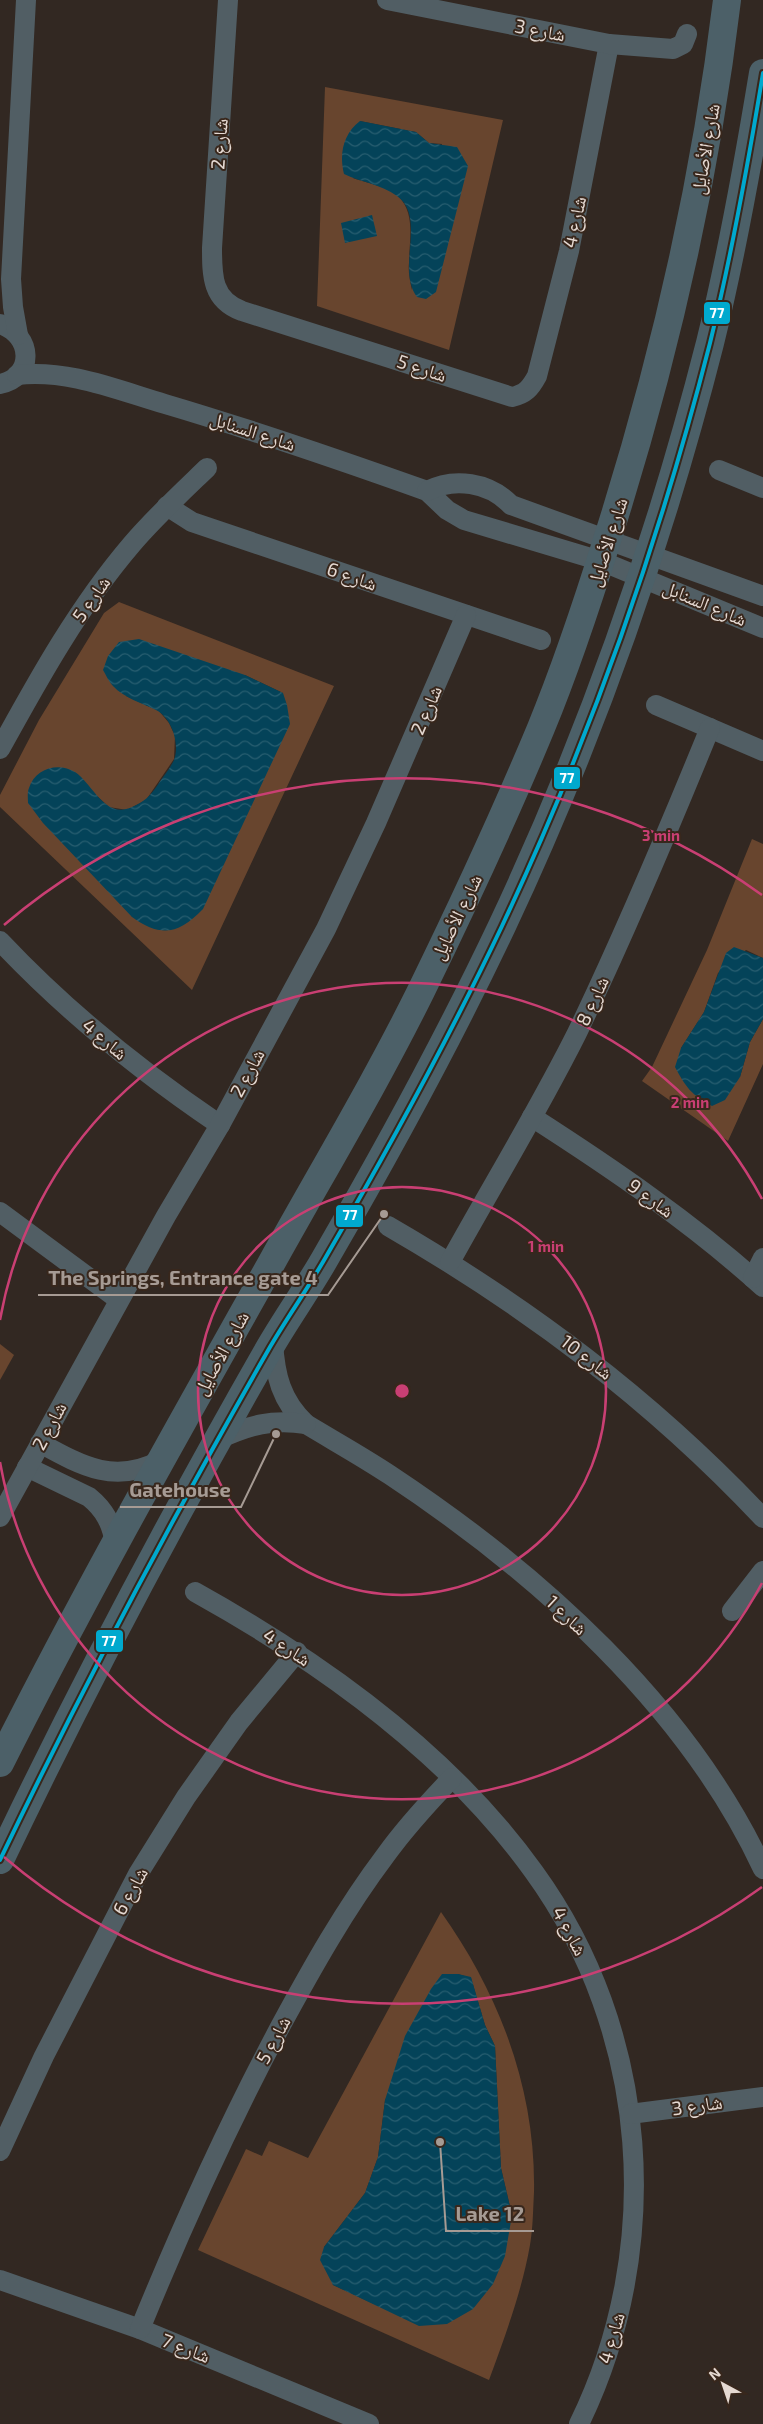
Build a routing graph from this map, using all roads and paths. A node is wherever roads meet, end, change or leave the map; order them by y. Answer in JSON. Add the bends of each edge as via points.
{"nodes":[{"id":1,"x":26,"y":0,"type":"edge"},
{"id":2,"x":228,"y":0,"type":"edge"},
{"id":3,"x":387,"y":0,"type":"edge"},
{"id":4,"x":727,"y":0,"type":"edge"},
{"id":5,"x":687,"y":34,"type":"dead end"},
{"id":6,"x":609,"y":44,"type":"junction"},
{"id":7,"x":763,"y":73,"type":"edge"},
{"id":8,"x":11,"y":279,"type":"junction"},
{"id":9,"x":215,"y":288,"type":"joint"},
{"id":10,"x":0,"y":307,"type":"edge"},
{"id":11,"x":0,"y":324,"type":"edge"},
{"id":12,"x":22,"y":341,"type":"junction"},
{"id":13,"x":77,"y":378,"type":"junction"},
{"id":14,"x":5,"y":383,"type":"edge"},
{"id":15,"x":523,"y":394,"type":"joint"},
{"id":16,"x":207,"y":468,"type":"dead end"},
{"id":17,"x":719,"y":470,"type":"dead end"},
{"id":18,"x":432,"y":488,"type":"junction"},
{"id":19,"x":763,"y":488,"type":"edge"},
{"id":20,"x":167,"y":506,"type":"junction"},
{"id":21,"x":604,"y":550,"type":"junction"},
{"id":22,"x":644,"y":566,"type":"junction"},
{"id":23,"x":763,"y":596,"type":"edge"},
{"id":24,"x":466,"y":615,"type":"junction"},
{"id":25,"x":763,"y":628,"type":"edge"},
{"id":26,"x":540,"y":640,"type":"dead end"},
{"id":27,"x":656,"y":705,"type":"dead end"},
{"id":28,"x":710,"y":728,"type":"junction"},
{"id":29,"x":0,"y":749,"type":"edge"},
{"id":30,"x":763,"y":751,"type":"edge"},
{"id":31,"x":0,"y":941,"type":"edge"},
{"id":32,"x":532,"y":1117,"type":"junction"},
{"id":33,"x":220,"y":1125,"type":"junction"},
{"id":34,"x":0,"y":1212,"type":"edge"},
{"id":35,"x":388,"y":1226,"type":"dead end"},
{"id":36,"x":763,"y":1258,"type":"edge"},
{"id":37,"x":450,"y":1262,"type":"junction"},
{"id":38,"x":758,"y":1282,"type":"edge"},
{"id":39,"x":119,"y":1300,"type":"junction"},
{"id":40,"x":273,"y":1342,"type":"junction"},
{"id":41,"x":306,"y":1424,"type":"junction"},
{"id":42,"x":43,"y":1438,"type":"junction"},
{"id":43,"x":218,"y":1440,"type":"junction"},
{"id":44,"x":162,"y":1460,"type":"junction"},
{"id":45,"x":27,"y":1467,"type":"junction"},
{"id":46,"x":103,"y":1470,"type":"junction"},
{"id":47,"x":89,"y":1497,"type":"junction"},
{"id":48,"x":0,"y":1517,"type":"edge"},
{"id":49,"x":763,"y":1518,"type":"edge"},
{"id":50,"x":115,"y":1544,"type":"junction"},
{"id":51,"x":763,"y":1571,"type":"edge"},
{"id":52,"x":195,"y":1592,"type":"dead end"},
{"id":53,"x":732,"y":1611,"type":"dead end"},
{"id":54,"x":296,"y":1652,"type":"junction"},
{"id":55,"x":0,"y":1763,"type":"edge"},
{"id":56,"x":452,"y":1778,"type":"junction"},
{"id":57,"x":0,"y":1860,"type":"edge"},
{"id":58,"x":763,"y":1869,"type":"edge"},
{"id":59,"x":763,"y":2097,"type":"edge"},
{"id":60,"x":630,"y":2114,"type":"junction"},
{"id":61,"x":0,"y":2151,"type":"edge"},
{"id":62,"x":0,"y":2280,"type":"edge"},
{"id":63,"x":140,"y":2329,"type":"junction"},
{"id":64,"x":369,"y":2424,"type":"edge"},
{"id":65,"x":579,"y":2424,"type":"edge"}],
"edges":[{"from":1,"to":8,"type":"street"},
{"from":2,"to":9,"type":"street","name":"شارع 2","via":[[212,248]]},
{"from":3,"to":6,"type":"street","name":"شارع 3"},
{"from":4,"to":21,"type":"main road","name":"شارع الأصايل","via":[[703,166],[675,299],[651,396]]},
{"from":5,"to":6,"type":"street","name":"شارع 3","via":[[683,44],[673,49]]},
{"from":6,"to":15,"type":"street","name":"شارع 4","via":[[566,260],[537,376],[531,388]]},
{"from":7,"to":22,"type":"main road","via":[[745,180],[714,327]]},
{"from":8,"to":10,"type":"street"},
{"from":8,"to":12,"type":"street","via":[[13,307]]},
{"from":9,"to":15,"type":"street","name":"شارع 5","via":[[225,302],[242,311],[500,395],[512,397]]},
{"from":11,"to":12,"type":"street","name":"شارع السنابل","via":[[10,328]]},
{"from":12,"to":13,"type":"street","name":"شارع السنابل"},
{"from":12,"to":14,"type":"street","via":[[23,367]]},
{"from":13,"to":14,"type":"street","name":"شارع السنابل","via":[[41,373]]},
{"from":13,"to":18,"type":"street","name":"شارع السنابل"},
{"from":16,"to":20,"type":"street","name":"شارع 5"},
{"from":17,"to":19,"type":"street"},
{"from":18,"to":21,"type":"street","name":"شارع السنابل","via":[[490,504],[511,505]]},
{"from":18,"to":21,"type":"street","name":"شارع السنابل","via":[[447,510],[464,520]]},
{"from":20,"to":24,"type":"street","name":"شارع 6","via":[[192,522]]},
{"from":20,"to":29,"type":"street","name":"شارع 5","via":[[131,544],[86,604]]},
{"from":21,"to":22,"type":"street","name":"شارع السنابل"},
{"from":21,"to":44,"type":"main road","name":"شارع الأصايل","via":[[542,724],[483,861],[418,996],[349,1128]]},
{"from":22,"to":23,"type":"street","name":"شارع السنابل"},
{"from":22,"to":25,"type":"street","name":"شارع السنابل"},
{"from":22,"to":40,"type":"main road","via":[[576,754],[502,926],[460,1012],[364,1189]]},
{"from":24,"to":26,"type":"street","name":"شارع 6"},
{"from":24,"to":33,"type":"street","name":"شارع 2","via":[[376,823],[330,920]]},
{"from":27,"to":28,"type":"street"},
{"from":28,"to":30,"type":"street"},
{"from":28,"to":32,"type":"street","name":"شارع 8","via":[[601,982]]},
{"from":31,"to":33,"type":"street","name":"شارع 4","via":[[92,1029],[173,1093]]},
{"from":32,"to":37,"type":"street","name":"شارع 8"},
{"from":32,"to":38,"type":"street","name":"شارع 9","via":[[634,1185]]},
{"from":33,"to":39,"type":"street","name":"شارع 2"},
{"from":34,"to":39,"type":"street"},
{"from":35,"to":37,"type":"street","name":"شارع 10"},
{"from":36,"to":38,"type":"street"},
{"from":37,"to":49,"type":"street","name":"شارع 10","via":[[596,1363],[692,1446]]},
{"from":39,"to":42,"type":"street","name":"شارع 2"},
{"from":40,"to":41,"type":"street","name":"شارع 1","via":[[274,1367],[282,1394],[288,1406]]},
{"from":40,"to":43,"type":"main road"},
{"from":41,"to":43,"type":"street","name":"شارع 1","via":[[281,1421],[258,1424]]},
{"from":41,"to":58,"type":"street","name":"شارع 1","via":[[390,1475],[477,1538],[544,1593],[627,1672],[696,1756],[751,1843]]},
{"from":42,"to":45,"type":"street","name":"شارع 2"},
{"from":42,"to":46,"type":"street","via":[[80,1464]]},
{"from":43,"to":57,"type":"main road","via":[[124,1613]]},
{"from":44,"to":46,"type":"street","via":[[139,1470]]},
{"from":44,"to":50,"type":"main road","name":"شارع الأصايل"},
{"from":45,"to":47,"type":"street"},
{"from":45,"to":48,"type":"street","name":"شارع 2"},
{"from":46,"to":47,"type":"street"},
{"from":47,"to":50,"type":"street","via":[[108,1518]]},
{"from":50,"to":55,"type":"main road","name":"شارع الأصايل","via":[[50,1662]]},
{"from":51,"to":53,"type":"street"},
{"from":52,"to":54,"type":"street","name":"شارع 4"},
{"from":54,"to":56,"type":"street","name":"شارع 4","via":[[370,1706]]},
{"from":54,"to":61,"type":"street","name":"شارع 6","via":[[239,1722],[186,1797],[138,1874],[44,2056]]},
{"from":56,"to":60,"type":"street","name":"شارع 4","via":[[513,1844],[540,1879],[572,1932],[608,2019],[620,2058]]},
{"from":56,"to":63,"type":"street","name":"شارع 5","via":[[416,1817],[352,1902],[306,1980],[231,2122]]},
{"from":59,"to":60,"type":"street","name":"شارع 3"},
{"from":60,"to":65,"type":"street","name":"شارع 4","via":[[635,2182],[627,2276],[604,2366]]},
{"from":62,"to":63,"type":"street","name":"شارع 7"},
{"from":63,"to":64,"type":"street","name":"شارع 7"}]}
